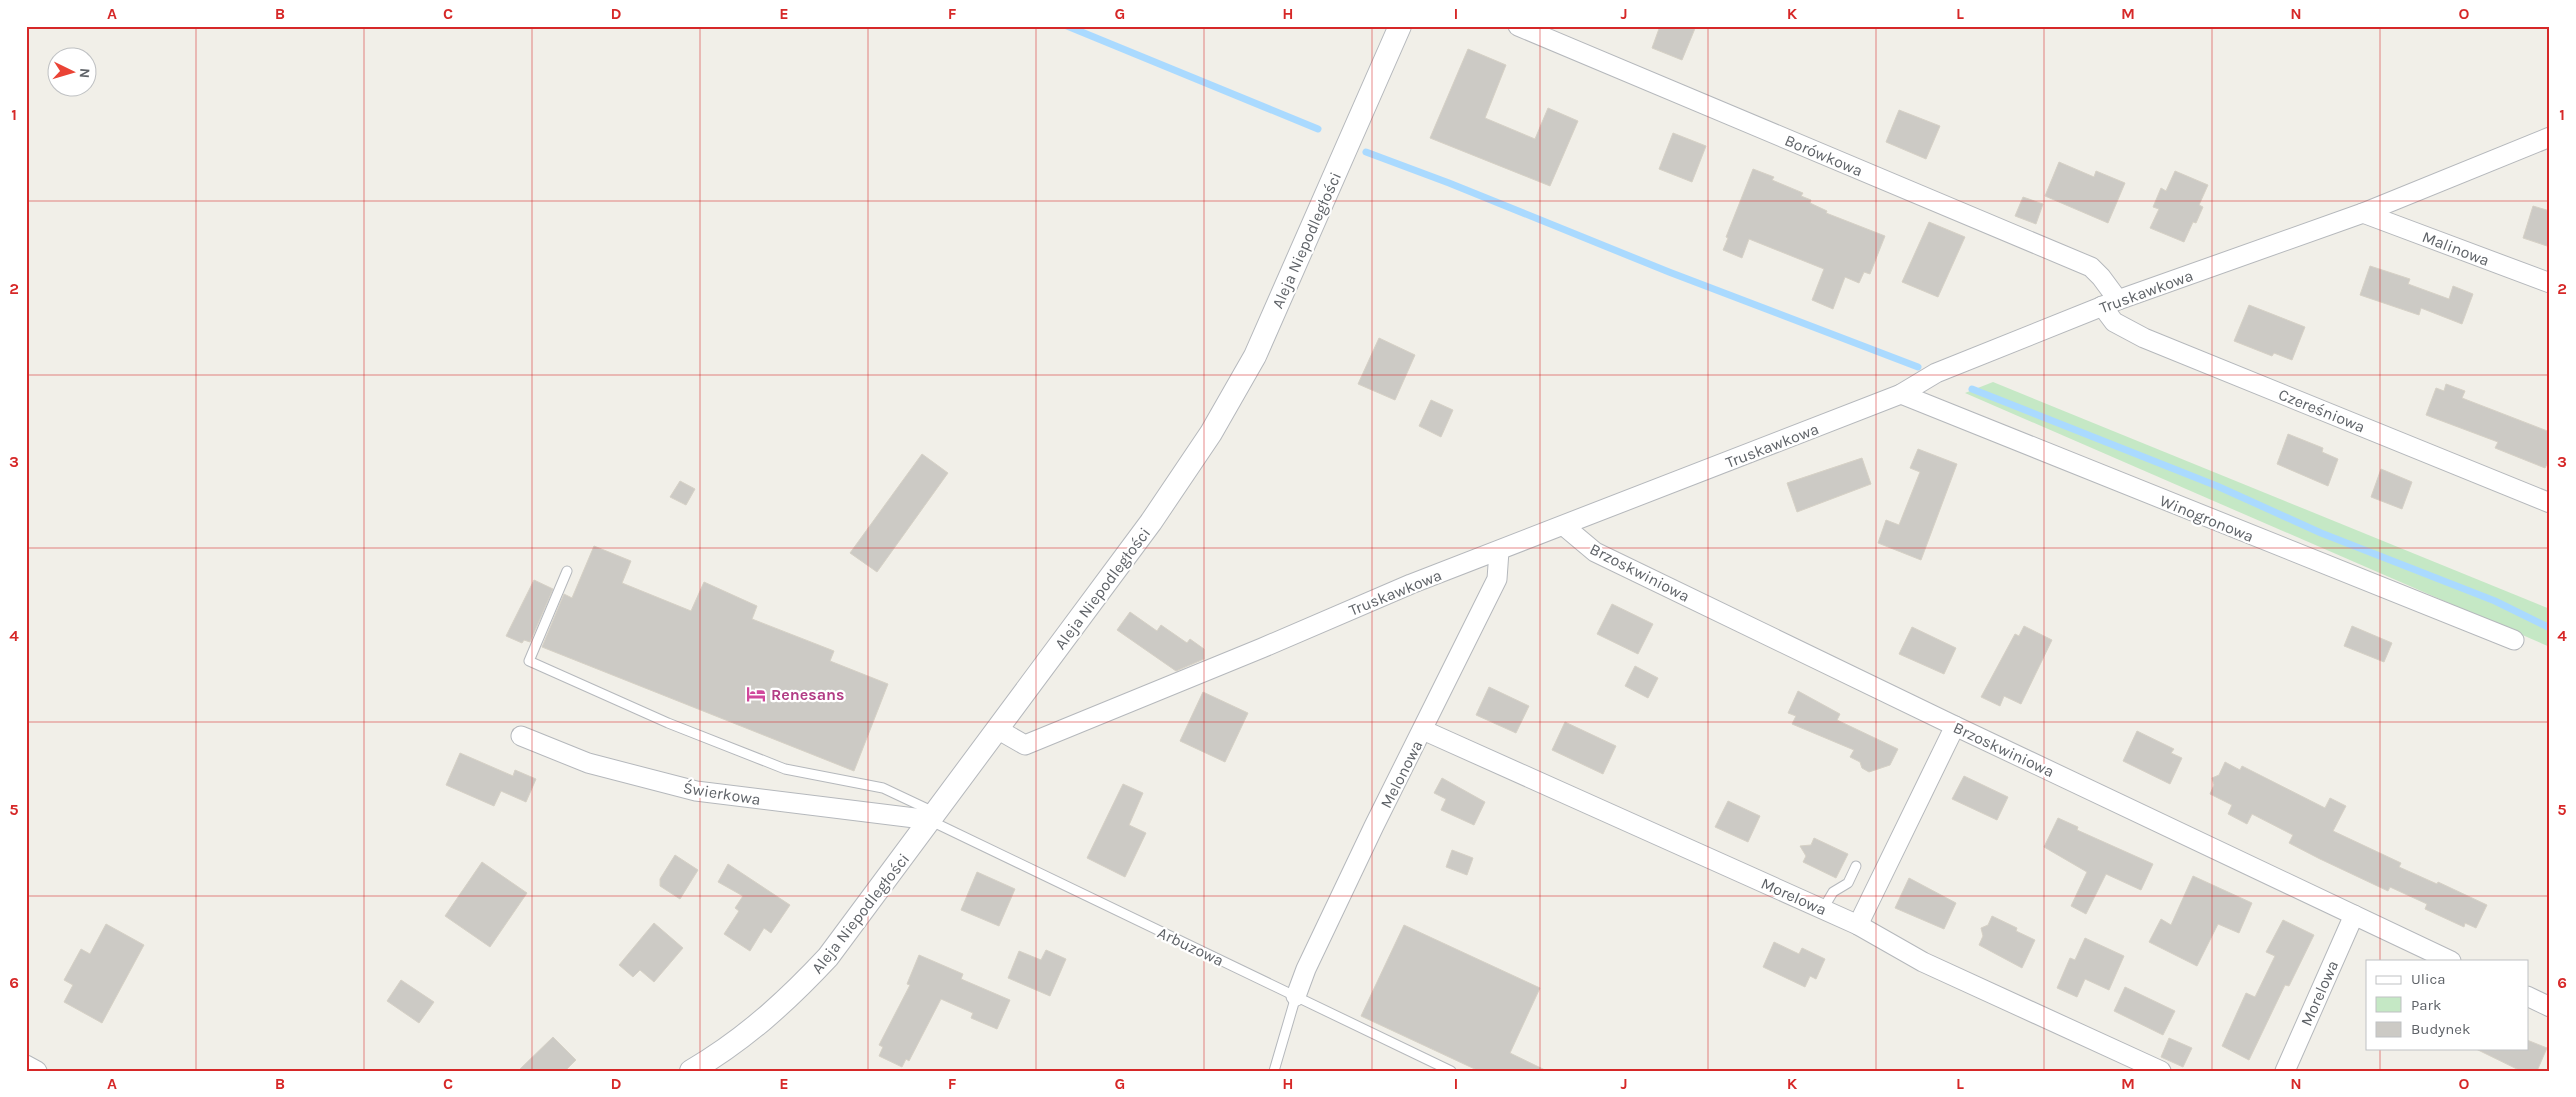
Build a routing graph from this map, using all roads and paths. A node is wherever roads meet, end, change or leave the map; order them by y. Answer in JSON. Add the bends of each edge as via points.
{"nodes":[{"id":1,"x":1400,"y":26,"type":"edge"},
{"id":2,"x":1518,"y":26,"type":"edge"},
{"id":3,"x":2550,"y":137,"type":"edge"},
{"id":4,"x":2363,"y":213,"type":"junction"},
{"id":5,"x":2550,"y":283,"type":"edge"},
{"id":6,"x":2110,"y":303,"type":"junction"},
{"id":7,"x":1902,"y":394,"type":"junction"},
{"id":8,"x":2550,"y":503,"type":"edge"},
{"id":9,"x":1564,"y":526,"type":"junction"},
{"id":10,"x":1499,"y":551,"type":"junction"},
{"id":11,"x":567,"y":571,"type":"dead end"},
{"id":12,"x":2514,"y":640,"type":"dead end"},
{"id":13,"x":1955,"y":726,"type":"junction"},
{"id":14,"x":997,"y":729,"type":"junction"},
{"id":15,"x":1423,"y":730,"type":"junction"},
{"id":16,"x":520,"y":736,"type":"dead end"},
{"id":17,"x":934,"y":817,"type":"junction"},
{"id":18,"x":1856,"y":866,"type":"dead end"},
{"id":19,"x":1823,"y":909,"type":"junction"},
{"id":20,"x":2354,"y":915,"type":"junction"},
{"id":21,"x":1858,"y":924,"type":"junction"},
{"id":22,"x":2450,"y":960,"type":"edge"},
{"id":23,"x":1296,"y":996,"type":"junction"},
{"id":24,"x":2528,"y":996,"type":"edge"},
{"id":25,"x":2550,"y":1007,"type":"edge"},
{"id":26,"x":26,"y":1065,"type":"edge"},
{"id":27,"x":37,"y":1071,"type":"edge"},
{"id":28,"x":691,"y":1071,"type":"edge"},
{"id":29,"x":1274,"y":1071,"type":"edge"},
{"id":30,"x":1451,"y":1071,"type":"edge"},
{"id":31,"x":2161,"y":1071,"type":"edge"},
{"id":32,"x":2285,"y":1071,"type":"edge"}],
"edges":[{"from":1,"to":14,"type":"street","name":"Aleja Niepodległości","via":[[1255,356],[1211,433],[1151,522]]},
{"from":2,"to":6,"type":"street","name":"Borówkowa","via":[[2091,267],[2101,277]]},
{"from":3,"to":4,"type":"street","name":"Truskawkowa"},
{"from":4,"to":5,"type":"street","name":"Malinowa"},
{"from":4,"to":6,"type":"street","name":"Truskawkowa"},
{"from":6,"to":7,"type":"street","name":"Truskawkowa","via":[[1936,373]]},
{"from":6,"to":8,"type":"street","name":"Czereśniowa","via":[[2114,322],[2144,338]]},
{"from":7,"to":9,"type":"street","name":"Truskawkowa"},
{"from":7,"to":12,"type":"street","name":"Winogronowa"},
{"from":9,"to":10,"type":"street","name":"Truskawkowa"},
{"from":9,"to":13,"type":"street","name":"Brzoskwiniowa","via":[[1595,552]]},
{"from":10,"to":14,"type":"street","name":"Truskawkowa","via":[[1411,584],[1025,745]]},
{"from":10,"to":15,"type":"street","name":"Melonowa","via":[[1497,579]]},
{"from":11,"to":17,"type":"lane","name":"Arbuzowa","via":[[529,661],[668,723],[784,769],[883,788]]},
{"from":13,"to":20,"type":"street","name":"Brzoskwiniowa"},
{"from":13,"to":21,"type":"street"},
{"from":14,"to":17,"type":"street","name":"Aleja Niepodległości"},
{"from":15,"to":19,"type":"street","name":"Morelowa"},
{"from":15,"to":23,"type":"street","name":"Melonowa","via":[[1318,942]]},
{"from":16,"to":17,"type":"street","name":"Świerkowa","via":[[588,763],[696,791]]},
{"from":17,"to":23,"type":"lane","name":"Arbuzowa"},
{"from":17,"to":28,"type":"street","name":"Aleja Niepodległości","via":[[828,957],[793,995],[747,1035]]},
{"from":18,"to":19,"type":"lane","via":[[1848,883],[1833,892]]},
{"from":19,"to":21,"type":"street","name":"Morelowa"},
{"from":20,"to":22,"type":"street","name":"Brzoskwiniowa"},
{"from":20,"to":32,"type":"street","name":"Morelowa"},
{"from":21,"to":31,"type":"street","name":"Morelowa","via":[[1924,962]]},
{"from":23,"to":29,"type":"lane"},
{"from":23,"to":30,"type":"lane","name":"Arbuzowa"},
{"from":24,"to":25,"type":"street"},
{"from":26,"to":27,"type":"street"}]}
